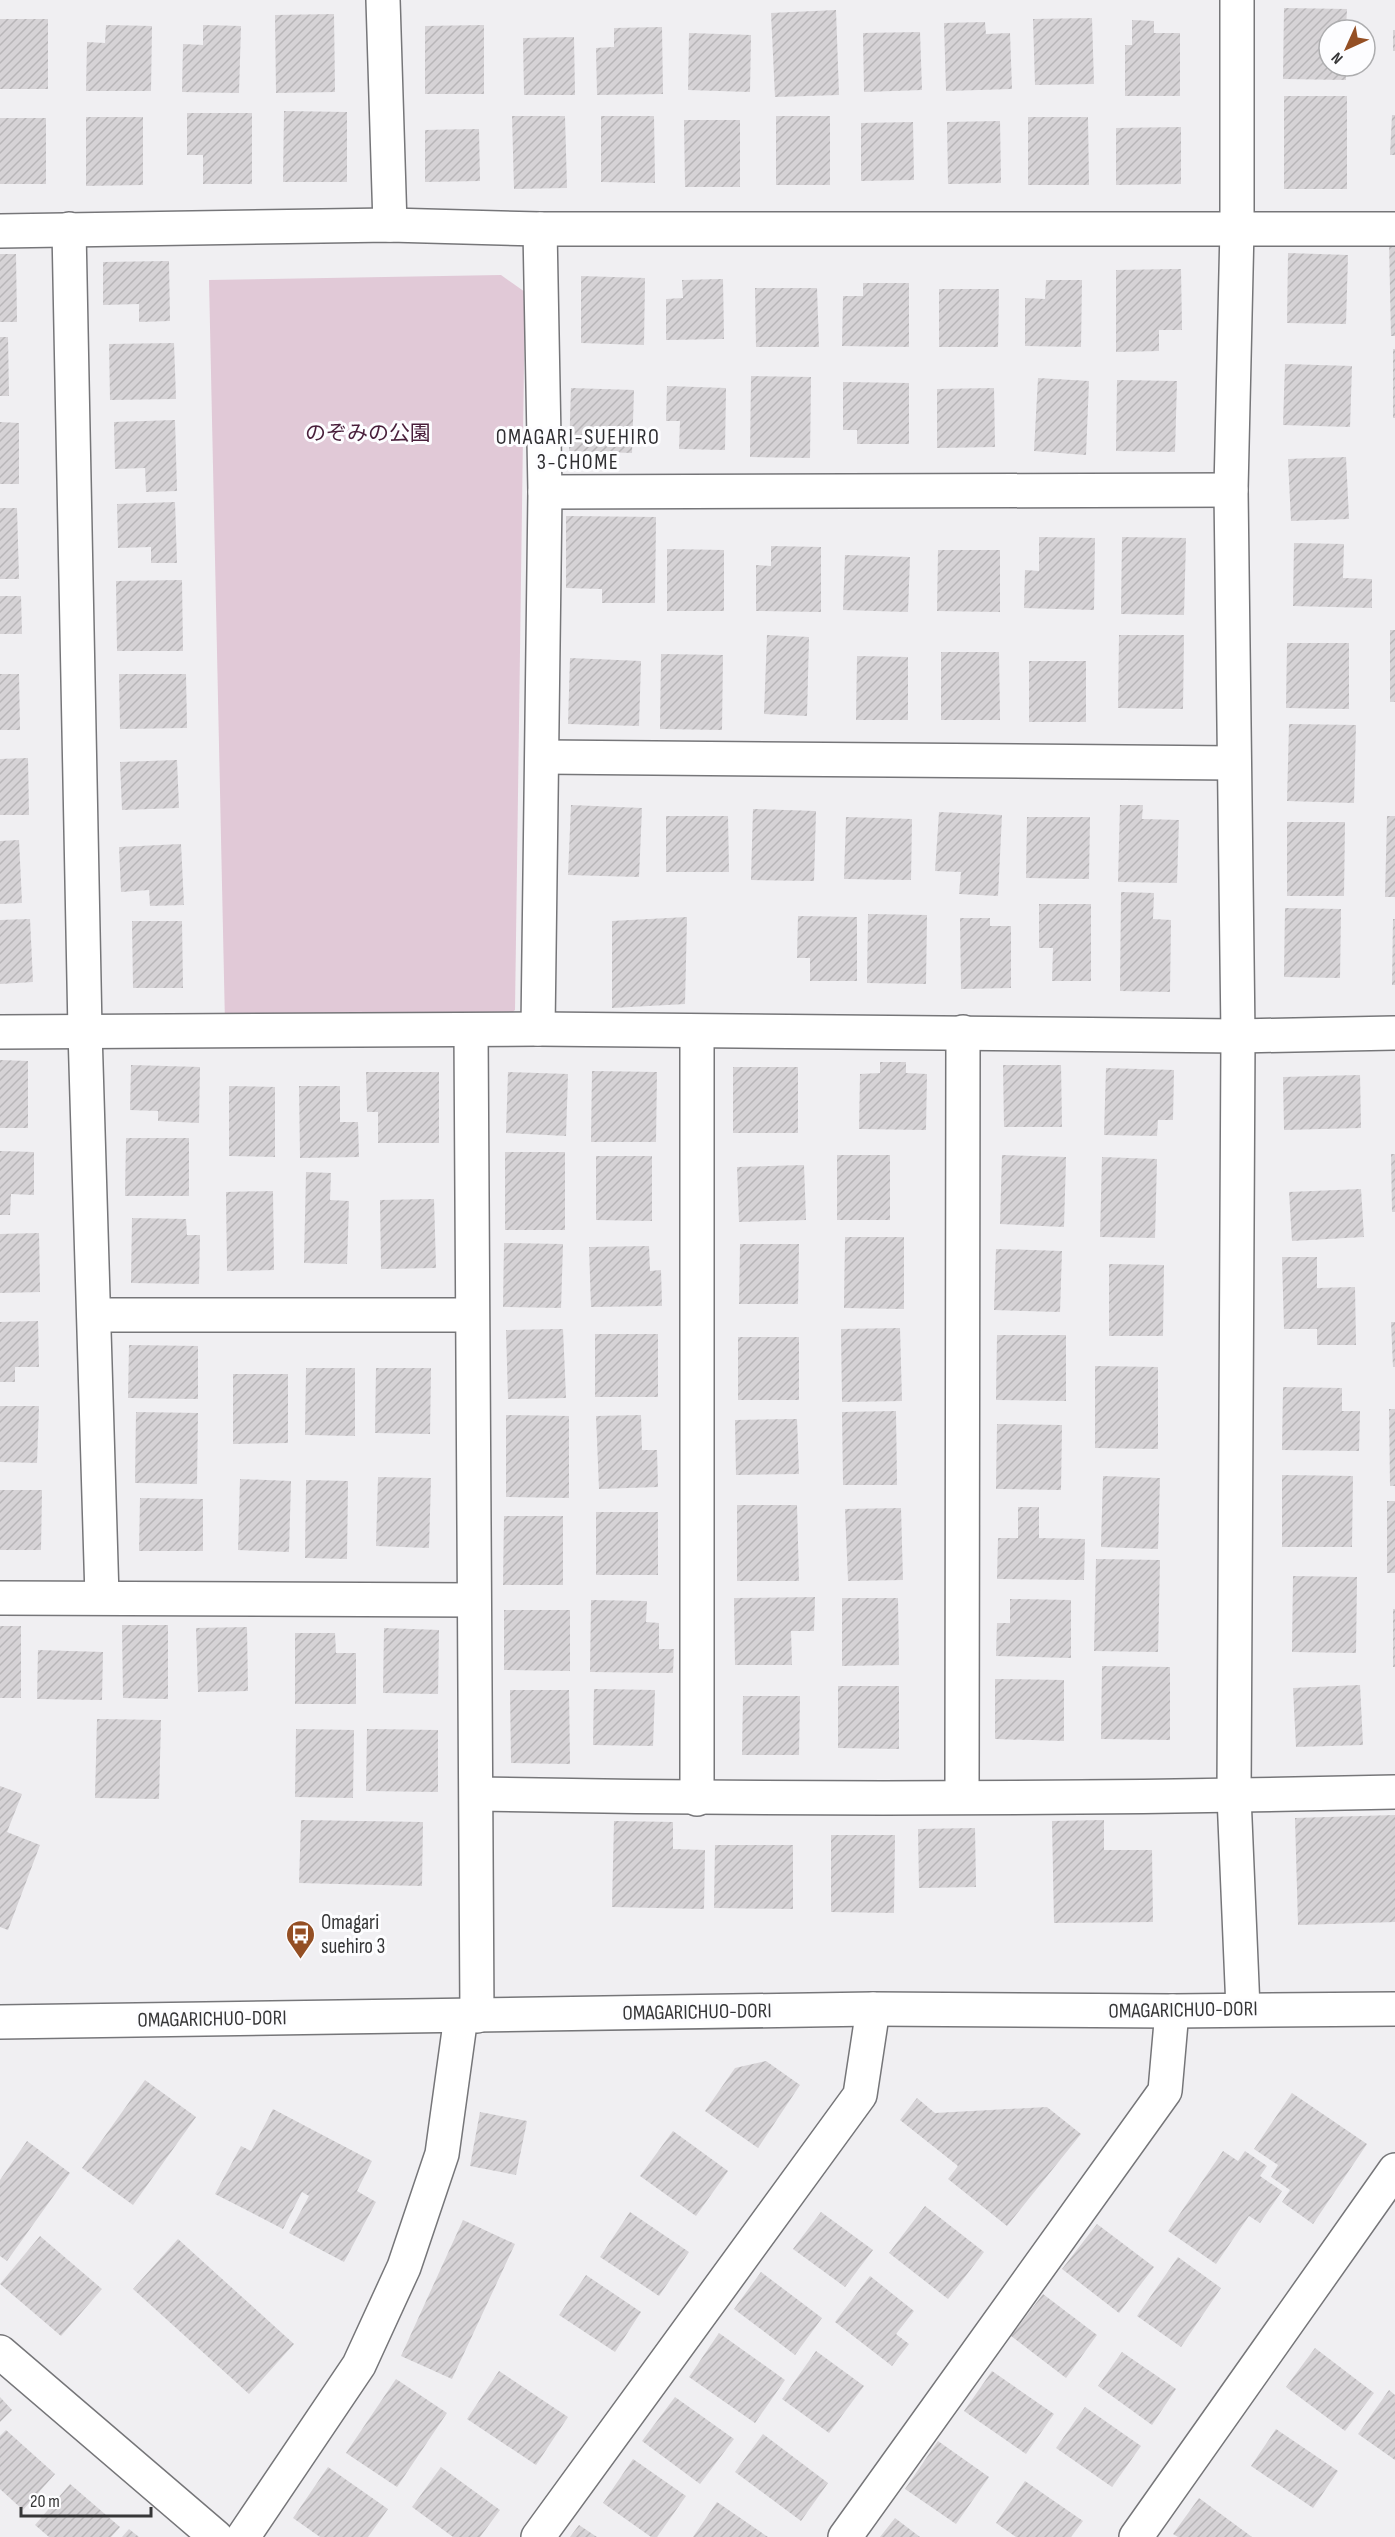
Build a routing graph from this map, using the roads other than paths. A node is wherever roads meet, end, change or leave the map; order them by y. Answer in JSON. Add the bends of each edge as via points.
{"nodes":[{"id":1,"x":383,"y":0,"type":"edge"},
{"id":2,"x":1237,"y":0,"type":"edge"},
{"id":3,"x":390,"y":225,"type":"junction"},
{"id":4,"x":1237,"y":228,"type":"junction"},
{"id":5,"x":540,"y":229,"type":"junction"},
{"id":6,"x":1395,"y":229,"type":"edge"},
{"id":7,"x":69,"y":230,"type":"junction"},
{"id":8,"x":0,"y":231,"type":"edge"},
{"id":9,"x":1231,"y":490,"type":"junction"},
{"id":10,"x":545,"y":492,"type":"junction"},
{"id":11,"x":544,"y":758,"type":"junction"},
{"id":12,"x":1233,"y":764,"type":"junction"},
{"id":13,"x":538,"y":1029,"type":"junction"},
{"id":14,"x":85,"y":1031,"type":"junction"},
{"id":15,"x":471,"y":1031,"type":"junction"},
{"id":16,"x":0,"y":1032,"type":"edge"},
{"id":17,"x":697,"y":1032,"type":"junction"},
{"id":18,"x":963,"y":1032,"type":"junction"},
{"id":19,"x":1395,"y":1033,"type":"edge"},
{"id":20,"x":1238,"y":1036,"type":"junction"},
{"id":21,"x":94,"y":1315,"type":"junction"},
{"id":22,"x":472,"y":1315,"type":"junction"},
{"id":23,"x":102,"y":1597,"type":"junction"},
{"id":24,"x":0,"y":1598,"type":"edge"},
{"id":25,"x":473,"y":1600,"type":"junction"},
{"id":26,"x":1395,"y":1792,"type":"edge"},
{"id":27,"x":477,"y":1794,"type":"junction"},
{"id":28,"x":1234,"y":1796,"type":"junction"},
{"id":29,"x":962,"y":1797,"type":"junction"},
{"id":30,"x":697,"y":1798,"type":"junction"},
{"id":31,"x":873,"y":2009,"type":"junction"},
{"id":32,"x":1243,"y":2009,"type":"junction"},
{"id":33,"x":1395,"y":2009,"type":"edge"},
{"id":34,"x":1172,"y":2011,"type":"junction"},
{"id":35,"x":469,"y":2016,"type":"junction"},
{"id":36,"x":0,"y":2022,"type":"edge"},
{"id":37,"x":1395,"y":2170,"type":"edge"},
{"id":38,"x":0,"y":2352,"type":"edge"},
{"id":39,"x":216,"y":2537,"type":"edge"},
{"id":40,"x":243,"y":2537,"type":"edge"},
{"id":41,"x":538,"y":2537,"type":"edge"},
{"id":42,"x":845,"y":2537,"type":"edge"},
{"id":43,"x":1136,"y":2537,"type":"edge"}],
"edges":[{"from":1,"to":3,"type":"street"},
{"from":2,"to":4,"type":"street"},
{"from":3,"to":5,"type":"street"},
{"from":3,"to":7,"type":"street"},
{"from":4,"to":5,"type":"street"},
{"from":4,"to":6,"type":"street"},
{"from":4,"to":9,"type":"street"},
{"from":5,"to":10,"type":"street"},
{"from":7,"to":8,"type":"street"},
{"from":7,"to":14,"type":"street"},
{"from":9,"to":10,"type":"street"},
{"from":9,"to":12,"type":"street"},
{"from":10,"to":11,"type":"street"},
{"from":11,"to":12,"type":"street"},
{"from":11,"to":13,"type":"street"},
{"from":12,"to":20,"type":"street"},
{"from":13,"to":15,"type":"street"},
{"from":13,"to":17,"type":"street"},
{"from":14,"to":15,"type":"street"},
{"from":14,"to":16,"type":"street"},
{"from":14,"to":21,"type":"street"},
{"from":15,"to":22,"type":"street"},
{"from":17,"to":18,"type":"street"},
{"from":17,"to":30,"type":"street"},
{"from":18,"to":20,"type":"street"},
{"from":18,"to":29,"type":"street"},
{"from":19,"to":20,"type":"street"},
{"from":20,"to":28,"type":"street"},
{"from":21,"to":22,"type":"street"},
{"from":21,"to":23,"type":"street"},
{"from":22,"to":25,"type":"street"},
{"from":23,"to":24,"type":"street"},
{"from":23,"to":25,"type":"street"},
{"from":25,"to":27,"type":"street"},
{"from":26,"to":28,"type":"street"},
{"from":27,"to":30,"type":"street"},
{"from":27,"to":35,"type":"street"},
{"from":28,"to":29,"type":"street"},
{"from":28,"to":32,"type":"street"},
{"from":29,"to":30,"type":"street"},
{"from":31,"to":34,"type":"street","name":"OMAGARICHUO-DORI"},
{"from":31,"to":35,"type":"street","name":"OMAGARICHUO-DORI"},
{"from":31,"to":41,"type":"street","via":[[860,2094]]},
{"from":32,"to":33,"type":"street","name":"OMAGARICHUO-DORI"},
{"from":32,"to":34,"type":"street","name":"OMAGARICHUO-DORI"},
{"from":34,"to":42,"type":"street","via":[[1165,2091]]},
{"from":35,"to":36,"type":"street","name":"OMAGARICHUO-DORI"},
{"from":35,"to":40,"type":"street","via":[[442,2154],[404,2267],[359,2365]]},
{"from":37,"to":43,"type":"street"},
{"from":38,"to":39,"type":"street"}]}
